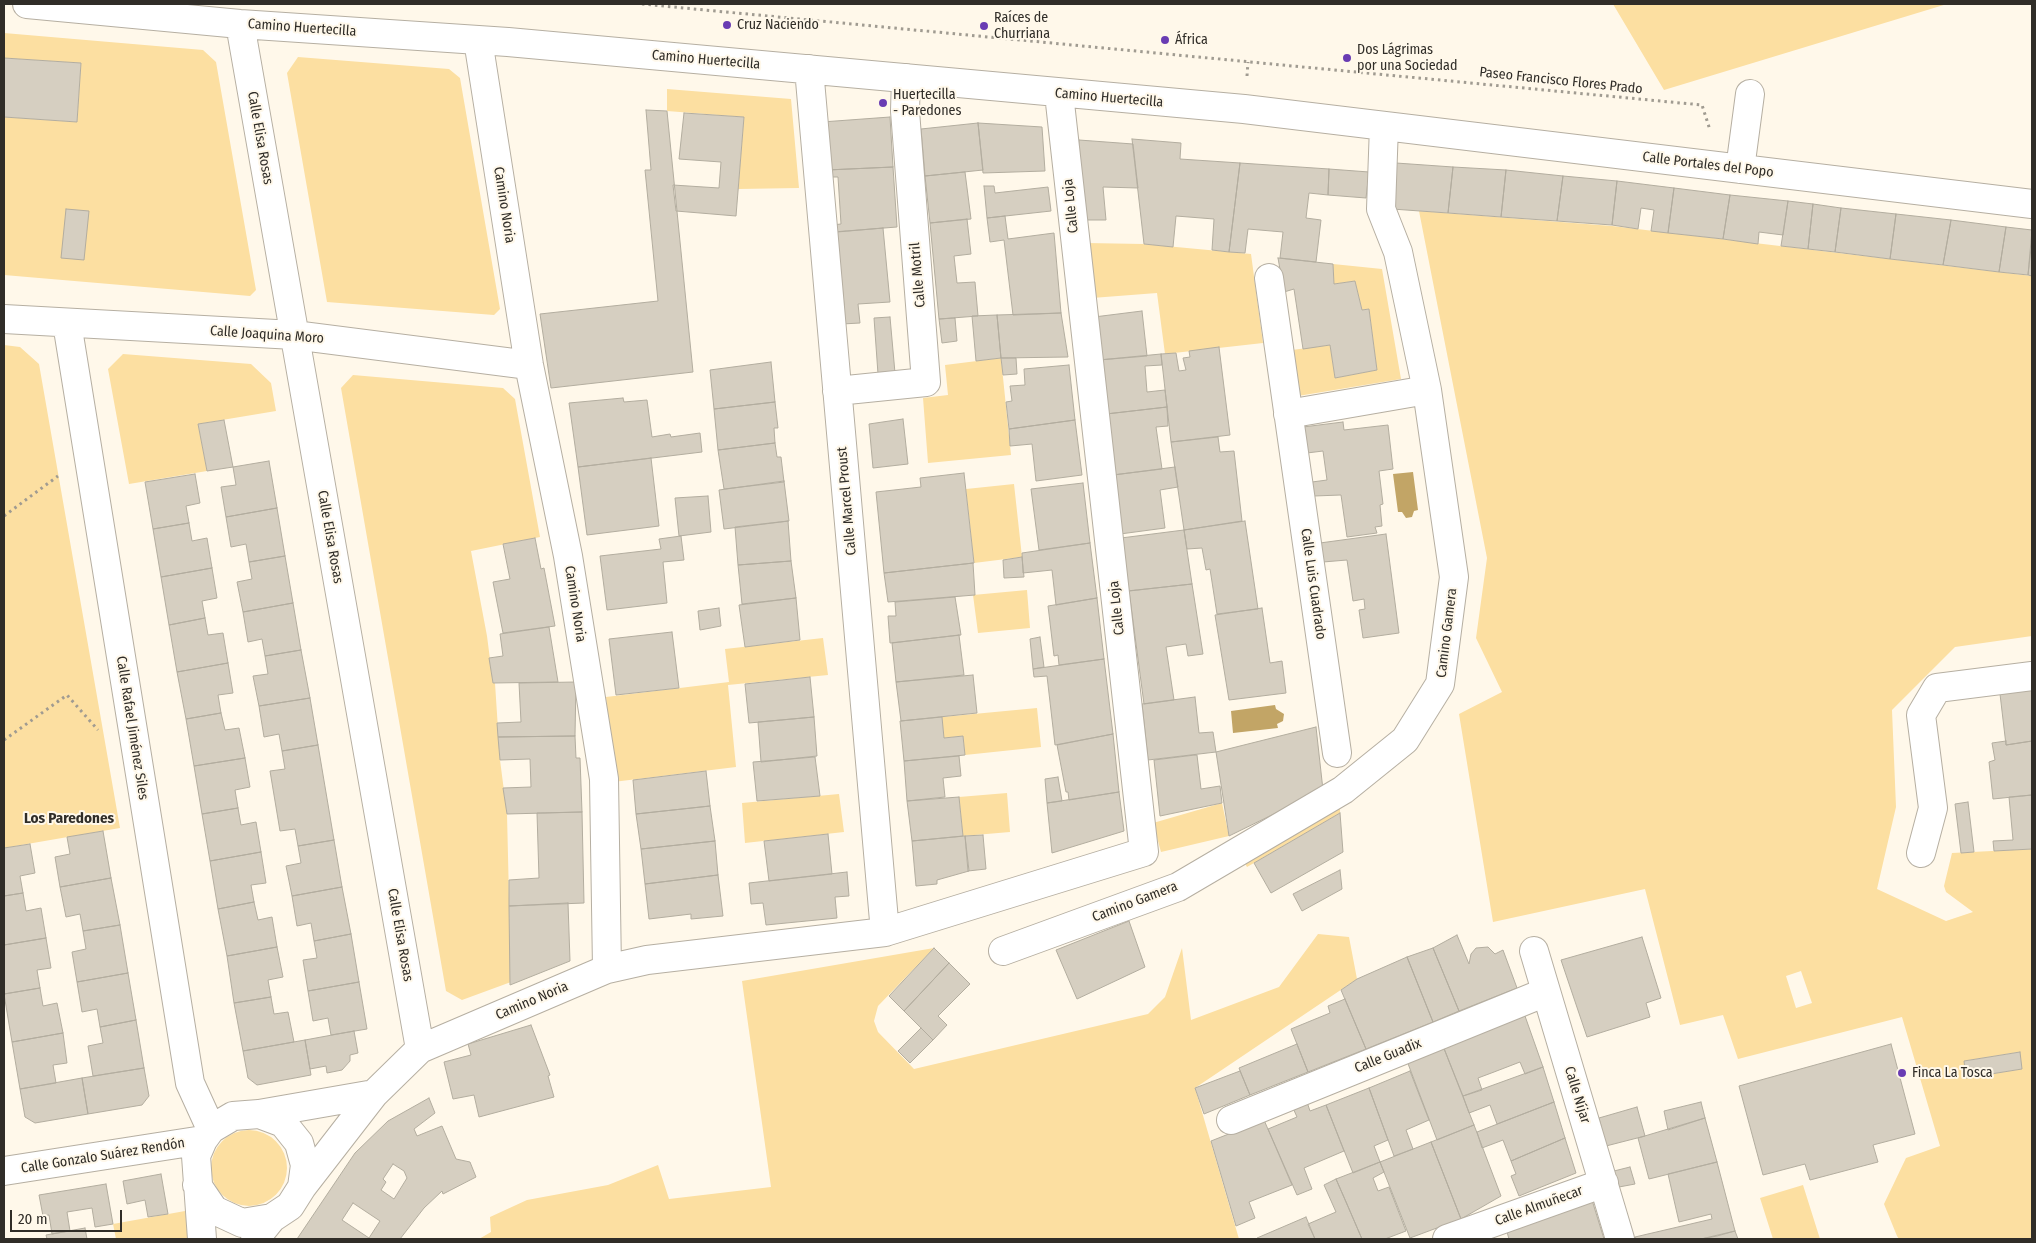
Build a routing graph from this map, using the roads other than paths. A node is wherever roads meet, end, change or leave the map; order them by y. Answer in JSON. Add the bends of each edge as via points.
{"nodes":[{"id":1,"x":27,"y":4,"type":"edge"},
{"id":2,"x":240,"y":24,"type":"junction"},
{"id":3,"x":478,"y":40,"type":"junction"},
{"id":4,"x":809,"y":69,"type":"junction"},
{"id":5,"x":906,"y":78,"type":"junction"},
{"id":6,"x":1059,"y":94,"type":"junction"},
{"id":7,"x":1750,"y":94,"type":"dead end"},
{"id":8,"x":1384,"y":126,"type":"junction"},
{"id":9,"x":1740,"y":169,"type":"junction"},
{"id":10,"x":2032,"y":204,"type":"edge"},
{"id":11,"x":1269,"y":278,"type":"dead end"},
{"id":12,"x":4,"y":319,"type":"edge"},
{"id":13,"x":67,"y":323,"type":"junction"},
{"id":14,"x":294,"y":335,"type":"junction"},
{"id":15,"x":529,"y":365,"type":"junction"},
{"id":16,"x":1427,"y":390,"type":"junction"},
{"id":17,"x":837,"y":392,"type":"junction"},
{"id":18,"x":1288,"y":414,"type":"junction"},
{"id":19,"x":2032,"y":676,"type":"edge"},
{"id":20,"x":1337,"y":753,"type":"dead end"},
{"id":21,"x":1921,"y":853,"type":"dead end"},
{"id":22,"x":885,"y":932,"type":"junction"},
{"id":23,"x":1003,"y":951,"type":"dead end"},
{"id":24,"x":1534,"y":951,"type":"dead end"},
{"id":25,"x":607,"y":969,"type":"junction"},
{"id":26,"x":1546,"y":992,"type":"junction"},
{"id":27,"x":420,"y":1050,"type":"junction"},
{"id":28,"x":374,"y":1094,"type":"junction"},
{"id":29,"x":259,"y":1114,"type":"junction"},
{"id":30,"x":1231,"y":1120,"type":"dead end"},
{"id":31,"x":207,"y":1135,"type":"junction"},
{"id":32,"x":4,"y":1171,"type":"edge"},
{"id":33,"x":1604,"y":1183,"type":"junction"},
{"id":34,"x":198,"y":1186,"type":"junction"},
{"id":35,"x":302,"y":1187,"type":"junction"},
{"id":36,"x":264,"y":1229,"type":"edge"},
{"id":37,"x":202,"y":1239,"type":"edge"},
{"id":38,"x":1447,"y":1239,"type":"edge"},
{"id":39,"x":1620,"y":1239,"type":"edge"}],
"edges":[{"from":1,"to":2,"type":"street","name":"Camino Huertecilla"},
{"from":2,"to":3,"type":"street","name":"Camino Huertecilla"},
{"from":2,"to":14,"type":"street","name":"Calle Elisa Rosas"},
{"from":3,"to":4,"type":"street","name":"Camino Huertecilla"},
{"from":3,"to":15,"type":"street","name":"Camino Noria"},
{"from":4,"to":5,"type":"street","name":"Camino Huertecilla"},
{"from":4,"to":17,"type":"street","name":"Calle Marcel Proust"},
{"from":5,"to":6,"type":"street","name":"Camino Huertecilla"},
{"from":5,"to":17,"type":"street","name":"Calle Motril","via":[[905,111],[926,382]]},
{"from":6,"to":8,"type":"street","name":"Camino Huertecilla","via":[[1244,109]]},
{"from":6,"to":22,"type":"street","name":"Calle Loja","via":[[1144,852]]},
{"from":7,"to":9,"type":"street"},
{"from":8,"to":9,"type":"street","name":"Calle Portales del Popo"},
{"from":8,"to":16,"type":"street","name":"Camino Gamera","via":[[1381,209],[1398,252]]},
{"from":9,"to":10,"type":"street","name":"Calle Portales del Popo"},
{"from":11,"to":18,"type":"street","name":"Calle Luis Cuadrado"},
{"from":12,"to":13,"type":"street","name":"Calle Joaquina Moro"},
{"from":13,"to":14,"type":"street","name":"Calle Joaquina Moro"},
{"from":13,"to":31,"type":"street","name":"Calle Rafael Jiménez Siles","via":[[190,1083]]},
{"from":14,"to":15,"type":"street","name":"Calle Joaquina Moro"},
{"from":14,"to":27,"type":"street","name":"Calle Elisa Rosas"},
{"from":15,"to":25,"type":"street","name":"Camino Noria","via":[[568,556],[604,779]]},
{"from":16,"to":18,"type":"street"},
{"from":16,"to":23,"type":"street","name":"Camino Gamera","via":[[1454,577],[1440,684],[1405,740],[1343,790],[1178,887]]},
{"from":17,"to":22,"type":"street","name":"Calle Marcel Proust"},
{"from":18,"to":20,"type":"street","name":"Calle Luis Cuadrado"},
{"from":19,"to":21,"type":"street","via":[[1937,688],[1921,715],[1932,808]]},
{"from":22,"to":25,"type":"street","via":[[647,960]]},
{"from":24,"to":26,"type":"street","name":"Calle Níjar"},
{"from":25,"to":27,"type":"street","name":"Camino Noria"},
{"from":26,"to":30,"type":"street","name":"Calle Guadix"},
{"from":26,"to":33,"type":"street","name":"Calle Níjar"},
{"from":27,"to":28,"type":"street"},
{"from":28,"to":29,"type":"street"},
{"from":28,"to":35,"type":"street"},
{"from":29,"to":31,"type":"street","via":[[233,1116]]},
{"from":29,"to":35,"type":"street","via":[[283,1123],[299,1143],[305,1165]]},
{"from":31,"to":32,"type":"street","name":"Calle Gonzalo Suárez Rendón"},
{"from":31,"to":34,"type":"street","via":[[196,1156]]},
{"from":33,"to":38,"type":"street","name":"Calle Almuñecar"},
{"from":33,"to":39,"type":"street","name":"Calle Níjar"},
{"from":34,"to":36,"type":"street","via":[[214,1210]]},
{"from":34,"to":37,"type":"street"},
{"from":35,"to":36,"type":"street","via":[[290,1206]]}]}
